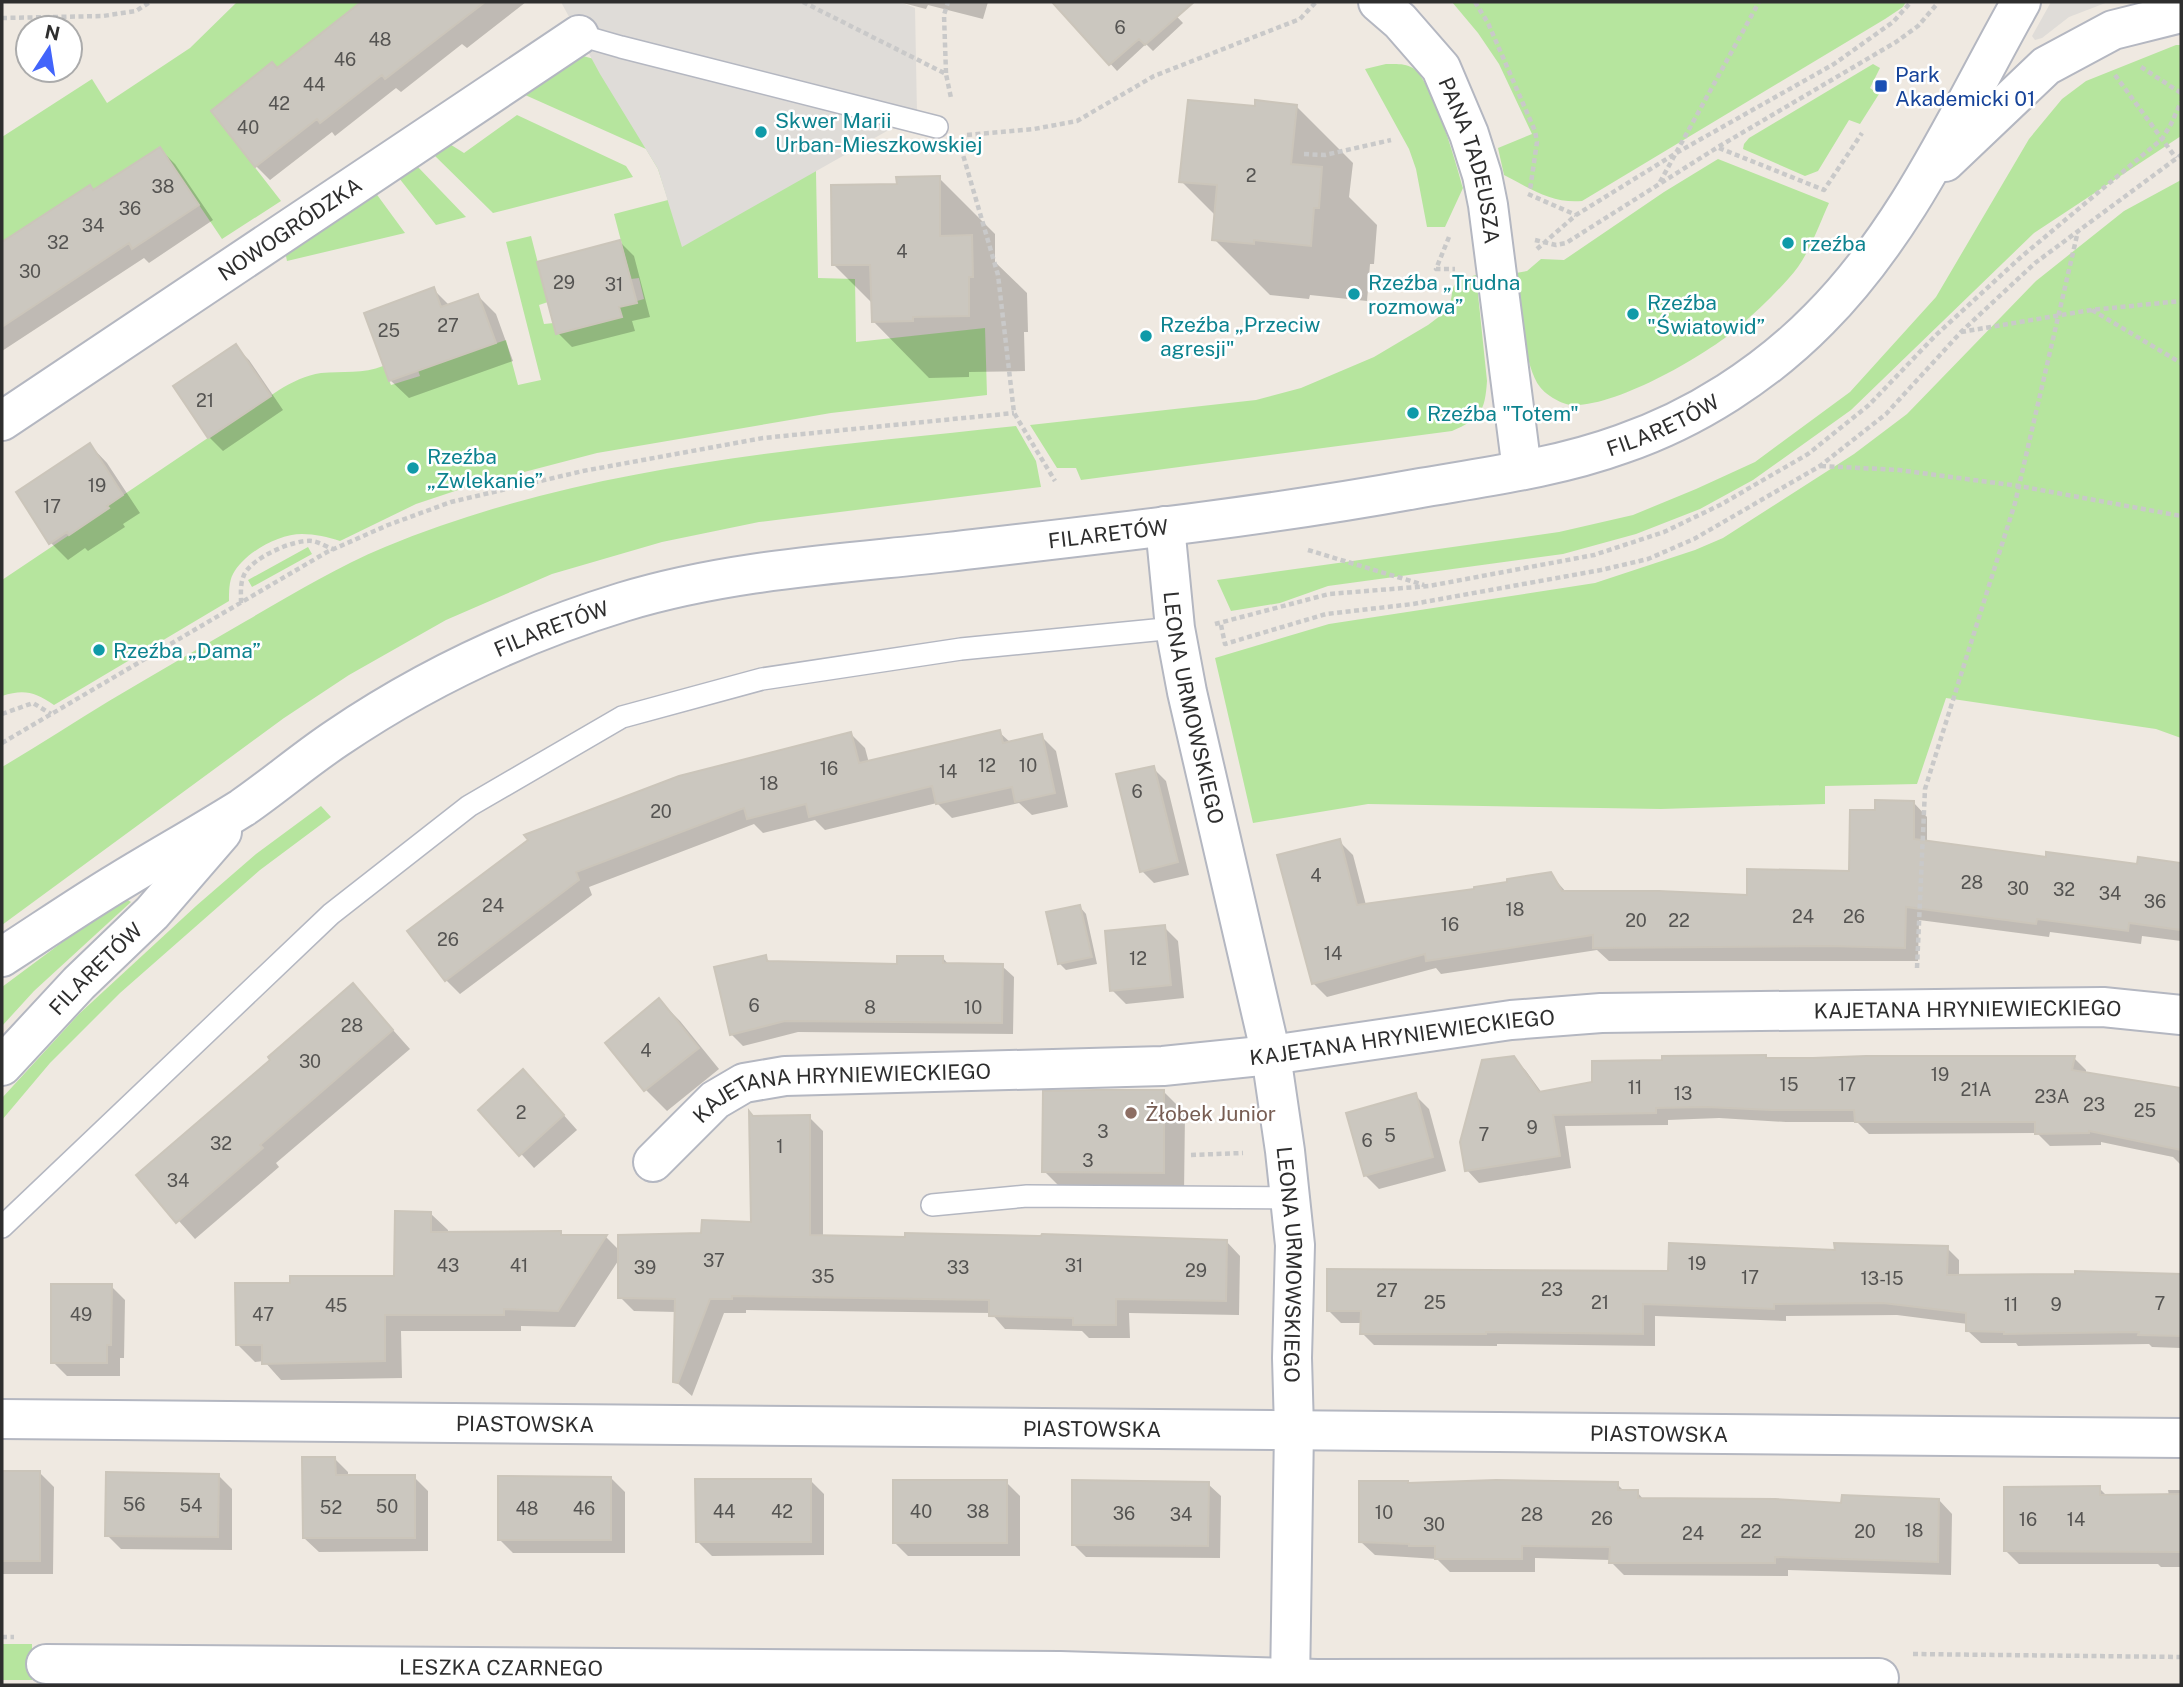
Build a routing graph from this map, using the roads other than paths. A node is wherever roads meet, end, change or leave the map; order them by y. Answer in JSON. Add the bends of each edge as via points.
{"nodes":[{"id":1,"x":1377,"y":2,"type":"edge"},
{"id":2,"x":2021,"y":2,"type":"edge"},
{"id":3,"x":2181,"y":13,"type":"edge"},
{"id":4,"x":579,"y":35,"type":"joint"},
{"id":5,"x":937,"y":127,"type":"dead end"},
{"id":6,"x":1920,"y":185,"type":"junction"},
{"id":7,"x":2,"y":421,"type":"edge"},
{"id":8,"x":1522,"y":470,"type":"junction"},
{"id":9,"x":1165,"y":526,"type":"junction"},
{"id":10,"x":1175,"y":628,"type":"junction"},
{"id":11,"x":244,"y":806,"type":"junction"},
{"id":12,"x":2,"y":957,"type":"edge"},
{"id":13,"x":2181,"y":1015,"type":"edge"},
{"id":14,"x":1270,"y":1055,"type":"junction"},
{"id":15,"x":2,"y":1066,"type":"edge"},
{"id":16,"x":653,"y":1162,"type":"dead end"},
{"id":17,"x":1290,"y":1198,"type":"junction"},
{"id":18,"x":932,"y":1205,"type":"dead end"},
{"id":19,"x":2,"y":1227,"type":"edge"},
{"id":20,"x":2,"y":1419,"type":"edge"},
{"id":21,"x":1294,"y":1429,"type":"junction"},
{"id":22,"x":2181,"y":1438,"type":"edge"},
{"id":23,"x":46,"y":1664,"type":"dead end"},
{"id":24,"x":372,"y":1675,"type":"edge"},
{"id":25,"x":1879,"y":1678,"type":"dead end"},
{"id":26,"x":1290,"y":1682,"type":"edge"}],
"edges":[{"from":1,"to":8,"type":"street","name":"PANA TADEUSZA","via":[[1441,68],[1482,174]]},
{"from":2,"to":6,"type":"street","name":"FILARETÓW"},
{"from":3,"to":6,"type":"street","name":"FILARETÓW","via":[[2113,30],[2046,66]]},
{"from":4,"to":5,"type":"lane"},
{"from":4,"to":7,"type":"street","name":"NOWOGRÓDZKA"},
{"from":6,"to":8,"type":"street","name":"FILARETÓW","via":[[1884,241],[1820,318],[1733,389],[1680,421],[1622,444]]},
{"from":8,"to":9,"type":"street","name":"FILARETÓW","via":[[1345,502]]},
{"from":9,"to":10,"type":"street","name":"LEONA URMOWSKIEGO"},
{"from":9,"to":11,"type":"street","name":"FILARETÓW","via":[[747,574],[626,601],[485,654],[413,691],[338,737]]},
{"from":10,"to":14,"type":"street","name":"LEONA URMOWSKIEGO"},
{"from":10,"to":19,"type":"lane","via":[[961,649],[762,679],[622,718],[469,806],[331,914]]},
{"from":11,"to":12,"type":"street","name":"FILARETÓW"},
{"from":11,"to":15,"type":"street","name":"FILARETÓW","via":[[152,913]]},
{"from":13,"to":14,"type":"street","name":"KAJETANA HRYNIEWIECKIEGO","via":[[2103,1007],[1588,1014],[1511,1020]]},
{"from":14,"to":16,"type":"street","name":"KAJETANA HRYNIEWIECKIEGO","via":[[1163,1066],[785,1076],[744,1083],[715,1100]]},
{"from":14,"to":17,"type":"street","name":"LEONA URMOWSKIEGO"},
{"from":17,"to":18,"type":"lane","via":[[1027,1196]]},
{"from":17,"to":21,"type":"street","name":"LEONA URMOWSKIEGO","via":[[1295,1245]]},
{"from":20,"to":21,"type":"street","name":"PIASTOWSKA"},
{"from":21,"to":22,"type":"street","name":"PIASTOWSKA"},
{"from":21,"to":26,"type":"street","name":"LEONA URMOWSKIEGO"},
{"from":23,"to":24,"type":"street","name":"LESZKA CZARNEGO"},
{"from":24,"to":26,"type":"street","name":"LESZKA CZARNEGO","via":[[1060,1671]]},
{"from":25,"to":26,"type":"street","name":"LESZKA CZARNEGO"}]}
